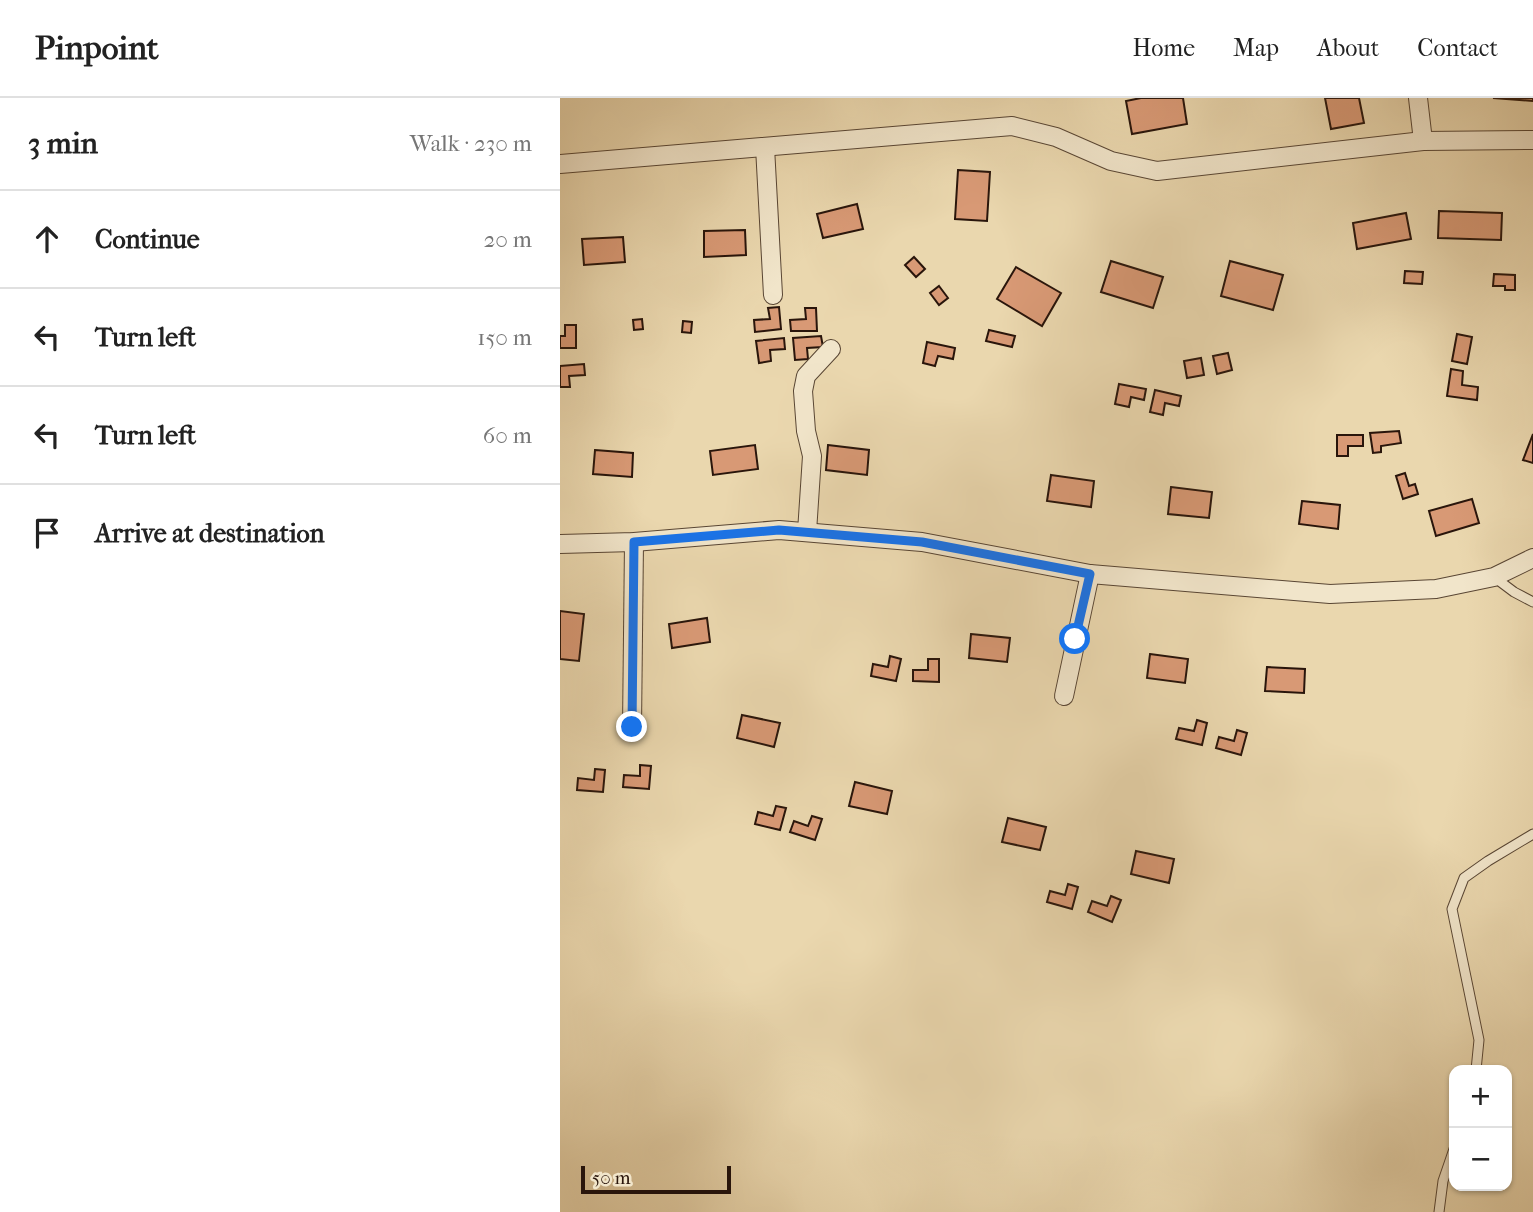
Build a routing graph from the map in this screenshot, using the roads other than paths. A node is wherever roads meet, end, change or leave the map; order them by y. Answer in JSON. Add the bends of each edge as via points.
{"nodes":[{"id":1,"x":1418,"y":98,"type":"edge"},
{"id":2,"x":1533,"y":140,"type":"edge"},
{"id":3,"x":1423,"y":141,"type":"junction"},
{"id":4,"x":765,"y":147,"type":"junction"},
{"id":5,"x":560,"y":164,"type":"edge"},
{"id":6,"x":773,"y":295,"type":"dead end"},
{"id":7,"x":831,"y":349,"type":"dead end"},
{"id":8,"x":807,"y":532,"type":"junction"},
{"id":9,"x":634,"y":542,"type":"junction"},
{"id":10,"x":560,"y":544,"type":"edge"},
{"id":11,"x":1533,"y":558,"type":"edge"},
{"id":12,"x":1090,"y":574,"type":"junction"},
{"id":13,"x":1494,"y":577,"type":"junction"},
{"id":14,"x":1533,"y":602,"type":"edge"},
{"id":15,"x":1064,"y":696,"type":"dead end"},
{"id":16,"x":632,"y":727,"type":"dead end"},
{"id":17,"x":1533,"y":834,"type":"edge"},
{"id":18,"x":1476,"y":1065,"type":"edge"},
{"id":19,"x":1449,"y":1164,"type":"edge"},
{"id":20,"x":1439,"y":1212,"type":"edge"}],
"edges":[{"from":1,"to":3,"type":"street"},
{"from":2,"to":3,"type":"street"},
{"from":3,"to":4,"type":"street","via":[[1157,171],[1111,162],[1056,137],[1012,126]]},
{"from":4,"to":5,"type":"street"},
{"from":4,"to":6,"type":"street"},
{"from":7,"to":8,"type":"street","via":[[806,376],[803,391],[812,456]]},
{"from":8,"to":9,"type":"street","via":[[779,530]]},
{"from":8,"to":12,"type":"street","via":[[922,542]]},
{"from":9,"to":10,"type":"street"},
{"from":9,"to":16,"type":"street"},
{"from":11,"to":13,"type":"street"},
{"from":12,"to":13,"type":"street","via":[[1330,594],[1436,589]]},
{"from":12,"to":15,"type":"street"},
{"from":13,"to":14,"type":"lane"},
{"from":17,"to":18,"type":"lane","via":[[1464,878],[1452,909],[1479,1040]]},
{"from":19,"to":20,"type":"lane"}]}
